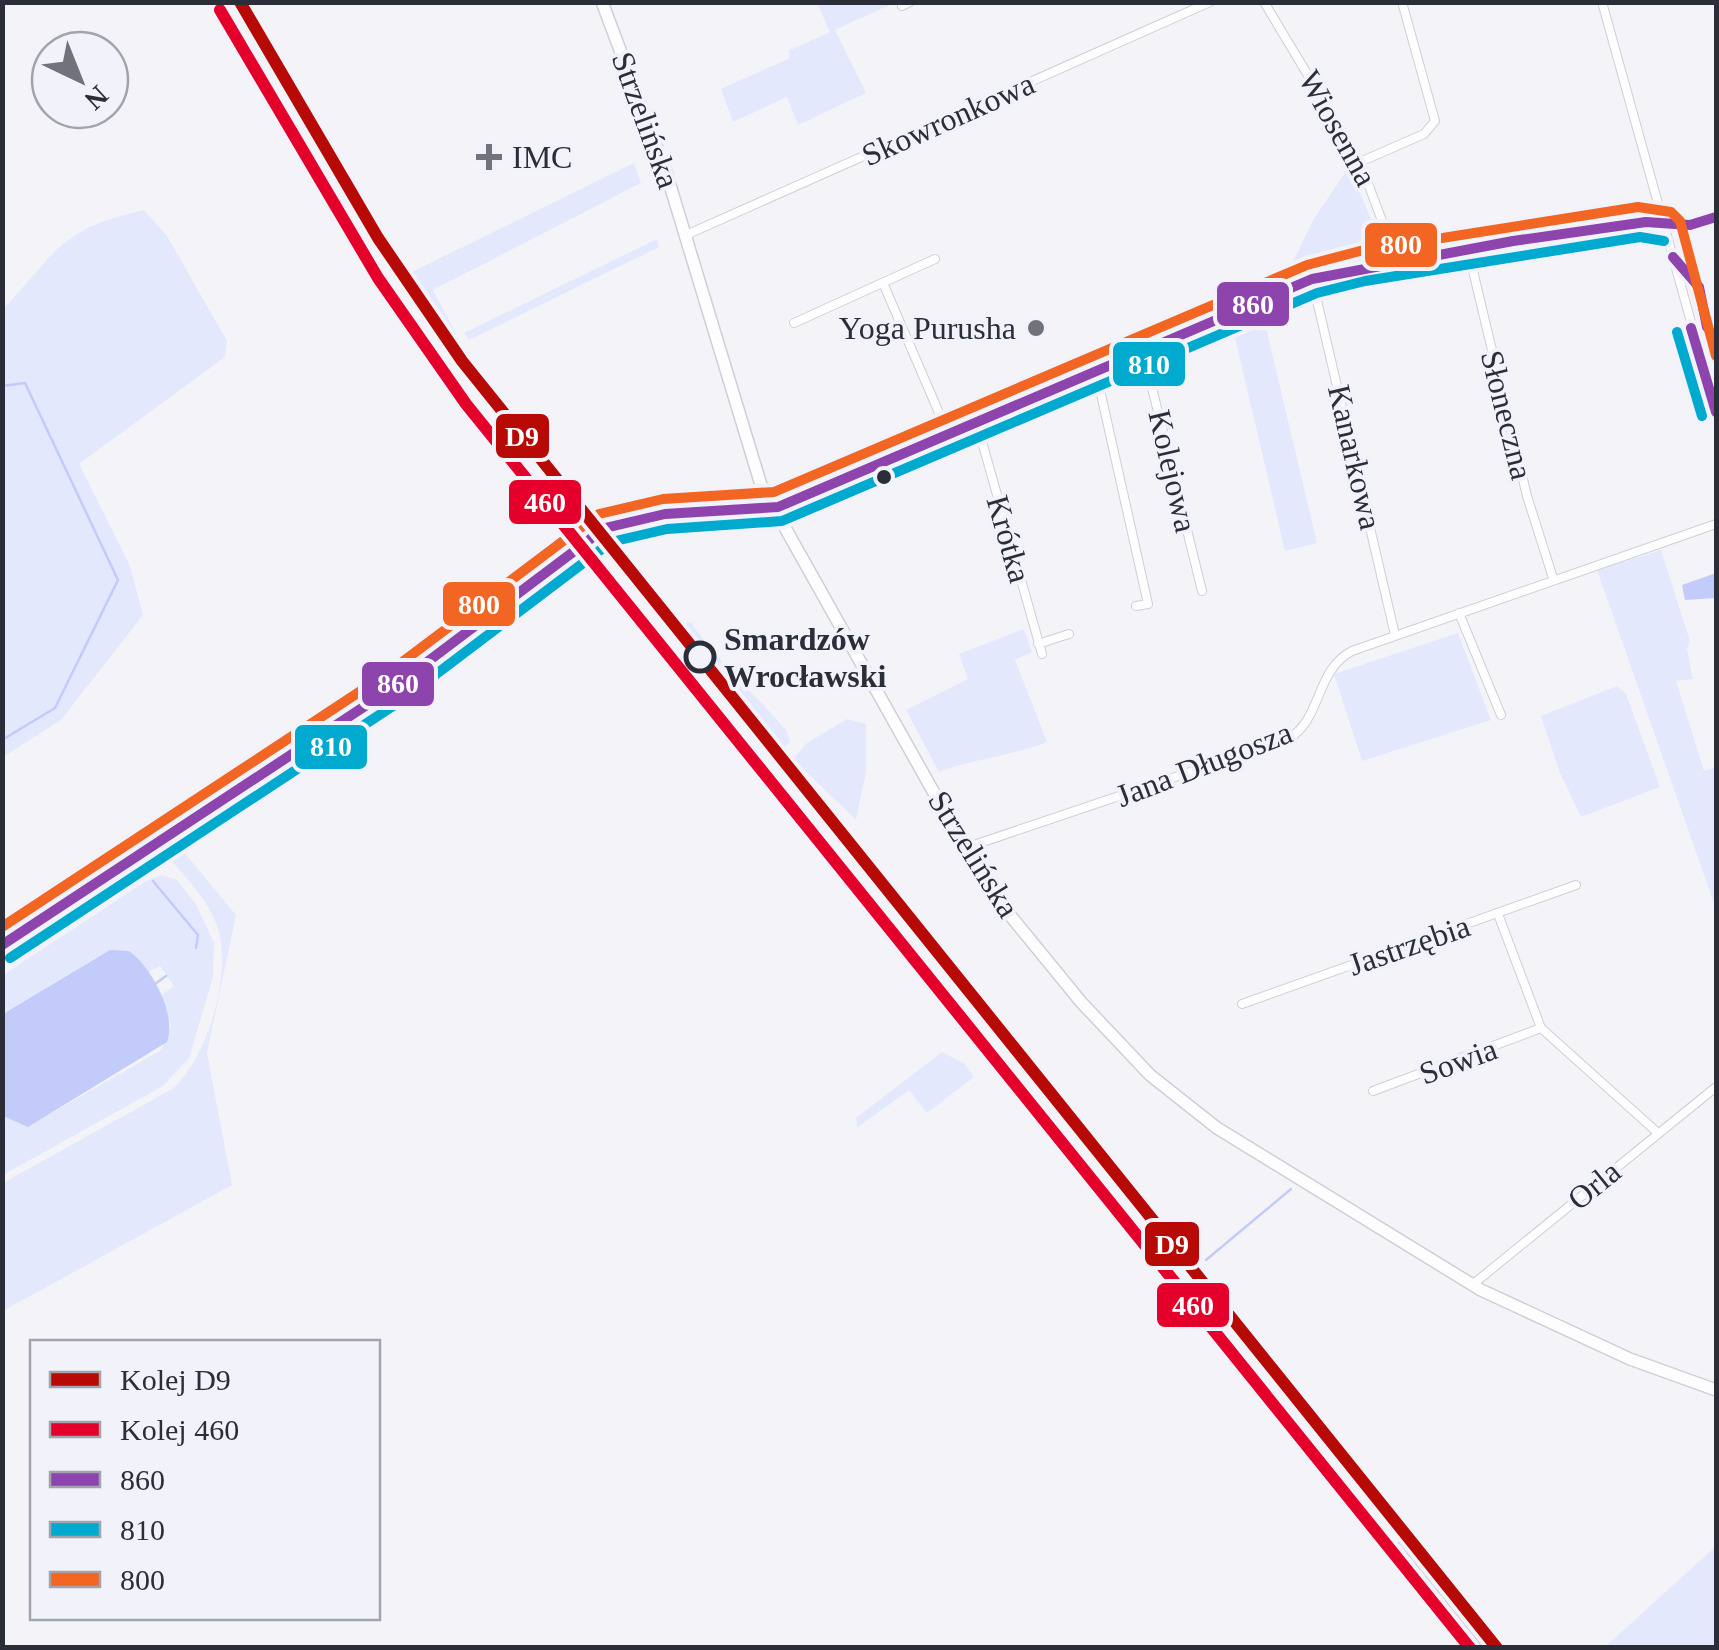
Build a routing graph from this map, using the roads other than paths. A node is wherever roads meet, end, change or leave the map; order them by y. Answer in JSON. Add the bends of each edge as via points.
{"nodes":[{"id":1,"x":602,"y":2,"type":"edge"},
{"id":2,"x":1210,"y":2,"type":"edge"},
{"id":3,"x":1264,"y":2,"type":"edge"},
{"id":4,"x":1402,"y":2,"type":"edge"},
{"id":5,"x":1602,"y":2,"type":"edge"},
{"id":6,"x":1360,"y":162,"type":"junction"},
{"id":7,"x":1716,"y":217,"type":"edge"},
{"id":8,"x":1666,"y":226,"type":"junction"},
{"id":9,"x":686,"y":235,"type":"junction"},
{"id":10,"x":1468,"y":250,"type":"junction"},
{"id":11,"x":934,"y":259,"type":"dead end"},
{"id":12,"x":1397,"y":260,"type":"junction"},
{"id":13,"x":1312,"y":279,"type":"junction"},
{"id":14,"x":883,"y":283,"type":"junction"},
{"id":15,"x":794,"y":323,"type":"dead end"},
{"id":16,"x":1143,"y":351,"type":"junction"},
{"id":17,"x":1096,"y":372,"type":"junction"},
{"id":18,"x":1716,"y":412,"type":"edge"},
{"id":19,"x":977,"y":424,"type":"junction"},
{"id":20,"x":949,"y":436,"type":"junction"},
{"id":21,"x":774,"y":508,"type":"junction"},
{"id":22,"x":1716,"y":524,"type":"edge"},
{"id":23,"x":1553,"y":578,"type":"junction"},
{"id":24,"x":1202,"y":591,"type":"dead end"},
{"id":25,"x":1136,"y":606,"type":"dead end"},
{"id":26,"x":1459,"y":613,"type":"junction"},
{"id":27,"x":1069,"y":634,"type":"dead end"},
{"id":28,"x":1395,"y":635,"type":"junction"},
{"id":29,"x":1501,"y":715,"type":"dead end"},
{"id":30,"x":965,"y":848,"type":"junction"},
{"id":31,"x":1576,"y":885,"type":"dead end"},
{"id":32,"x":1498,"y":914,"type":"junction"},
{"id":33,"x":2,"y":945,"type":"edge"},
{"id":34,"x":1242,"y":1004,"type":"dead end"},
{"id":35,"x":1541,"y":1028,"type":"junction"},
{"id":36,"x":1716,"y":1087,"type":"edge"},
{"id":37,"x":1374,"y":1091,"type":"dead end"},
{"id":38,"x":1658,"y":1133,"type":"junction"},
{"id":39,"x":1472,"y":1285,"type":"junction"},
{"id":40,"x":1716,"y":1390,"type":"edge"}],
"edges":[{"from":1,"to":9,"type":"street","name":"Strzelińska"},
{"from":2,"to":9,"type":"street","name":"Skowronkowa"},
{"from":3,"to":6,"type":"street","name":"Wiosenna"},
{"from":4,"to":6,"type":"street","via":[[1435,121],[1424,134]]},
{"from":5,"to":8,"type":"street"},
{"from":6,"to":12,"type":"street","name":"Wiosenna"},
{"from":7,"to":8,"type":"street","via":[[1688,228]]},
{"from":8,"to":10,"type":"street","via":[[1640,222]]},
{"from":8,"to":18,"type":"street"},
{"from":9,"to":21,"type":"street","name":"Strzelińska","via":[[746,444]]},
{"from":10,"to":12,"type":"street"},
{"from":10,"to":23,"type":"street","name":"Słoneczna"},
{"from":11,"to":14,"type":"street"},
{"from":12,"to":13,"type":"street"},
{"from":13,"to":16,"type":"street"},
{"from":13,"to":28,"type":"street","name":"Kanarkowa"},
{"from":14,"to":15,"type":"street"},
{"from":14,"to":20,"type":"street"},
{"from":16,"to":17,"type":"street"},
{"from":16,"to":24,"type":"street","name":"Kolejowa"},
{"from":17,"to":19,"type":"street"},
{"from":17,"to":25,"type":"street","name":"Kolejowa","via":[[1148,604]]},
{"from":19,"to":20,"type":"street"},
{"from":19,"to":27,"type":"street","name":"Krótka","via":[[1040,649]]},
{"from":20,"to":21,"type":"street"},
{"from":21,"to":30,"type":"street","name":"Strzelińska"},
{"from":21,"to":33,"type":"street","via":[[665,514],[605,528],[394,687]]},
{"from":22,"to":23,"type":"street","name":"Jana Długosza"},
{"from":23,"to":26,"type":"street","name":"Jana Długosza"},
{"from":26,"to":28,"type":"street","name":"Jana Długosza"},
{"from":26,"to":29,"type":"street"},
{"from":28,"to":30,"type":"street","name":"Jana Długosza","via":[[1334,662],[1304,728],[1288,739]]},
{"from":30,"to":39,"type":"street","name":"Strzelińska","via":[[1081,1002],[1174,1097]]},
{"from":31,"to":32,"type":"street","name":"Jastrzębia"},
{"from":32,"to":34,"type":"street","name":"Jastrzębia"},
{"from":32,"to":35,"type":"street"},
{"from":35,"to":37,"type":"street","name":"Sowia"},
{"from":35,"to":38,"type":"street"},
{"from":36,"to":38,"type":"street","name":"Orla"},
{"from":38,"to":39,"type":"street","name":"Orla"},
{"from":39,"to":40,"type":"street","name":"Strzelińska","via":[[1630,1359]]}]}
